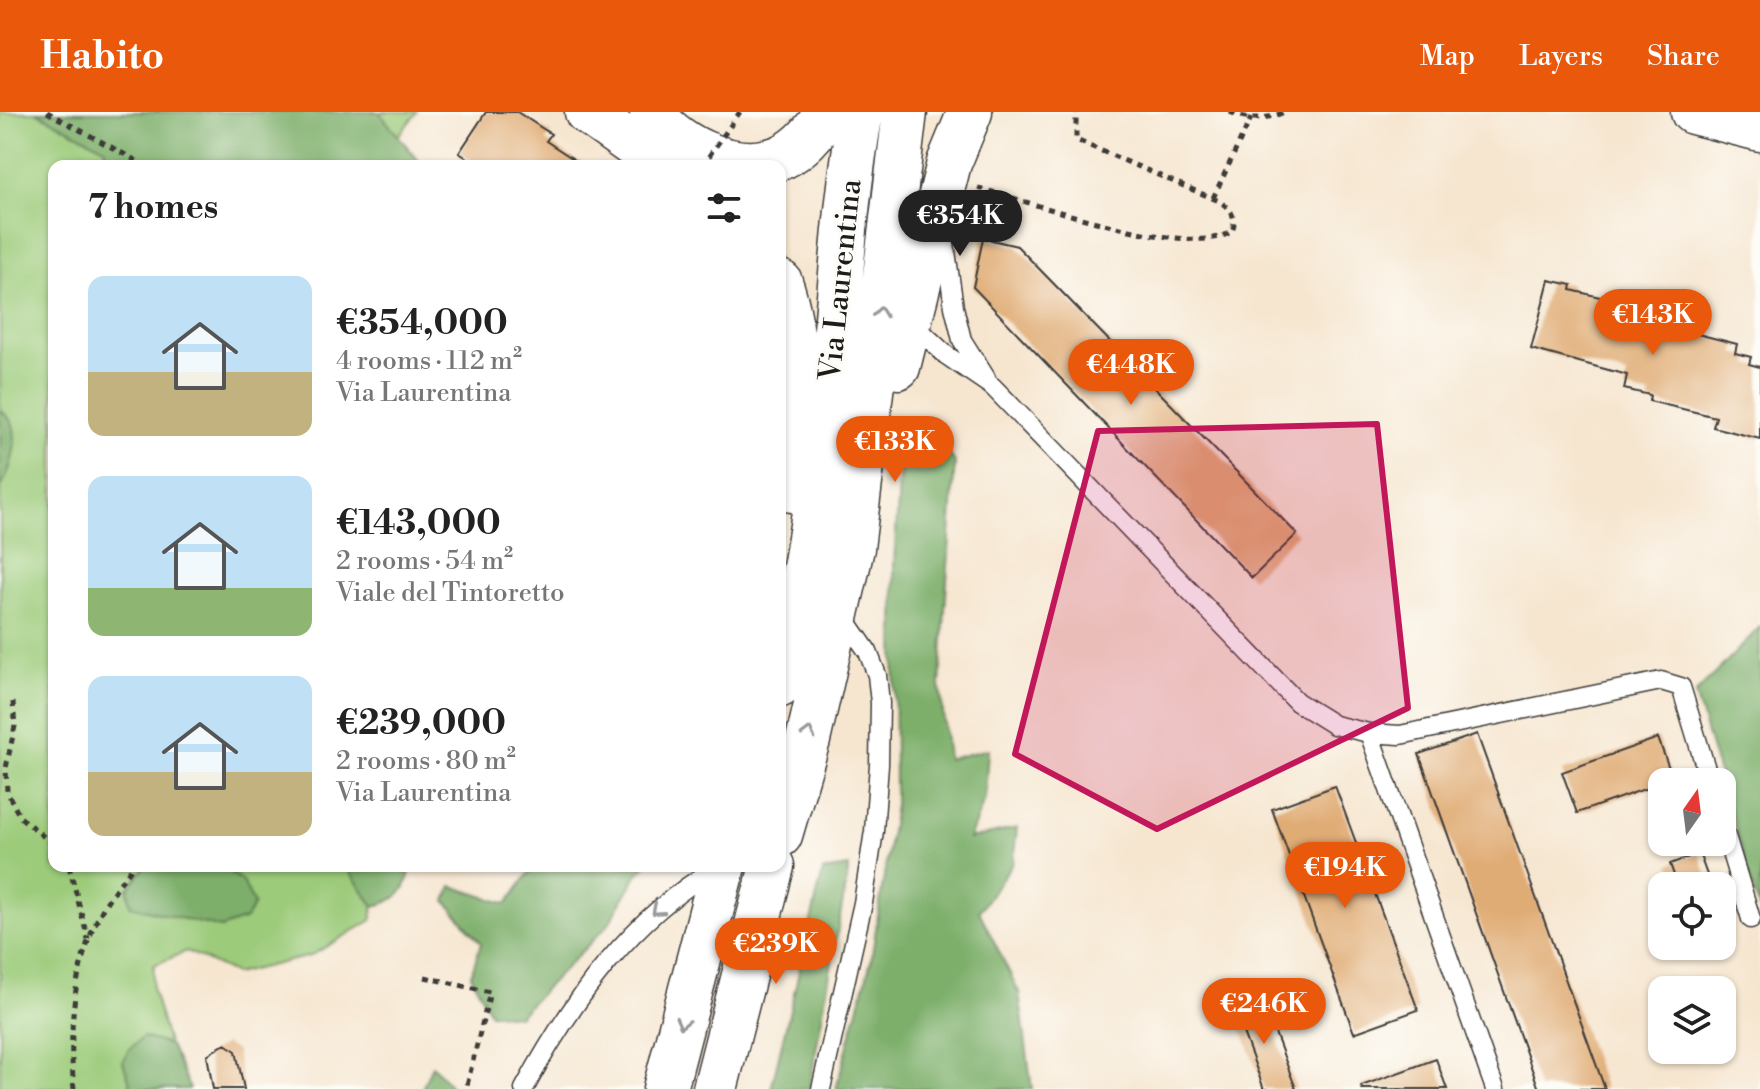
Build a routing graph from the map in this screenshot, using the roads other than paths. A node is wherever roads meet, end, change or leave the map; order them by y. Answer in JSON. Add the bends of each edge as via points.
{"nodes":[{"id":1,"x":587,"y":112,"type":"edge"},
{"id":2,"x":652,"y":112,"type":"edge"},
{"id":3,"x":827,"y":112,"type":"edge"},
{"id":4,"x":861,"y":112,"type":"edge"},
{"id":5,"x":905,"y":112,"type":"edge"},
{"id":6,"x":970,"y":112,"type":"edge"},
{"id":7,"x":1693,"y":112,"type":"edge"},
{"id":8,"x":1760,"y":129,"type":"edge"},
{"id":9,"x":655,"y":160,"type":"edge"},
{"id":10,"x":732,"y":160,"type":"edge"},
{"id":11,"x":762,"y":160,"type":"edge"},
{"id":12,"x":956,"y":191,"type":"junction"},
{"id":13,"x":786,"y":307,"type":"edge"},
{"id":14,"x":909,"y":320,"type":"junction"},
{"id":15,"x":993,"y":387,"type":"junction"},
{"id":16,"x":852,"y":548,"type":"junction"},
{"id":17,"x":839,"y":610,"type":"junction"},
{"id":18,"x":793,"y":631,"type":"junction"},
{"id":19,"x":786,"y":660,"type":"edge"},
{"id":20,"x":1369,"y":733,"type":"junction"},
{"id":21,"x":1706,"y":768,"type":"edge"},
{"id":22,"x":786,"y":815,"type":"edge"},
{"id":23,"x":1732,"y":856,"type":"edge"},
{"id":24,"x":712,"y":872,"type":"edge"},
{"id":25,"x":720,"y":872,"type":"edge"},
{"id":26,"x":770,"y":872,"type":"edge"},
{"id":27,"x":1751,"y":919,"type":"dead end"},
{"id":28,"x":524,"y":1089,"type":"edge"},
{"id":29,"x":665,"y":1089,"type":"edge"},
{"id":30,"x":715,"y":1089,"type":"edge"},
{"id":31,"x":821,"y":1089,"type":"edge"},
{"id":32,"x":1495,"y":1089,"type":"edge"}],
"edges":[{"from":1,"to":9,"type":"main road"},
{"from":2,"to":10,"type":"main road","via":[[691,147]]},
{"from":3,"to":11,"type":"main road","via":[[791,151]]},
{"from":4,"to":18,"type":"main road","name":"Via Laurentina","via":[[825,431]]},
{"from":16,"to":5,"type":"main road","name":"Via Laurentina","one_way":true},
{"from":6,"to":12,"type":"main road","via":[[954,146]]},
{"from":7,"to":8,"type":"main road"},
{"from":12,"to":14,"type":"main road"},
{"from":12,"to":15,"type":"lane","via":[[958,324],[967,349]]},
{"from":13,"to":18,"type":"main road","via":[[794,363],[789,573]]},
{"from":14,"to":15,"type":"lane","via":[[946,355]]},
{"from":14,"to":16,"type":"main road"},
{"from":15,"to":20,"type":"lane","via":[[1297,702],[1334,725]]},
{"from":16,"to":17,"type":"main road","name":"Via Laurentina"},
{"from":22,"to":17,"type":"main road","name":"Via Laurentina","one_way":true},
{"from":17,"to":31,"type":"lane","via":[[877,675],[879,765],[863,903]]},
{"from":18,"to":19,"type":"main road","name":"Via Laurentina"},
{"from":20,"to":21,"type":"lane","via":[[1400,735],[1661,681],[1681,687]]},
{"from":20,"to":32,"type":"lane"},
{"from":23,"to":27,"type":"lane"},
{"from":24,"to":28,"type":"lane","one_way":true,"via":[[679,891],[617,950],[571,1011]]},
{"from":25,"to":29,"type":"main road","one_way":true},
{"from":26,"to":30,"type":"main road"}]}
